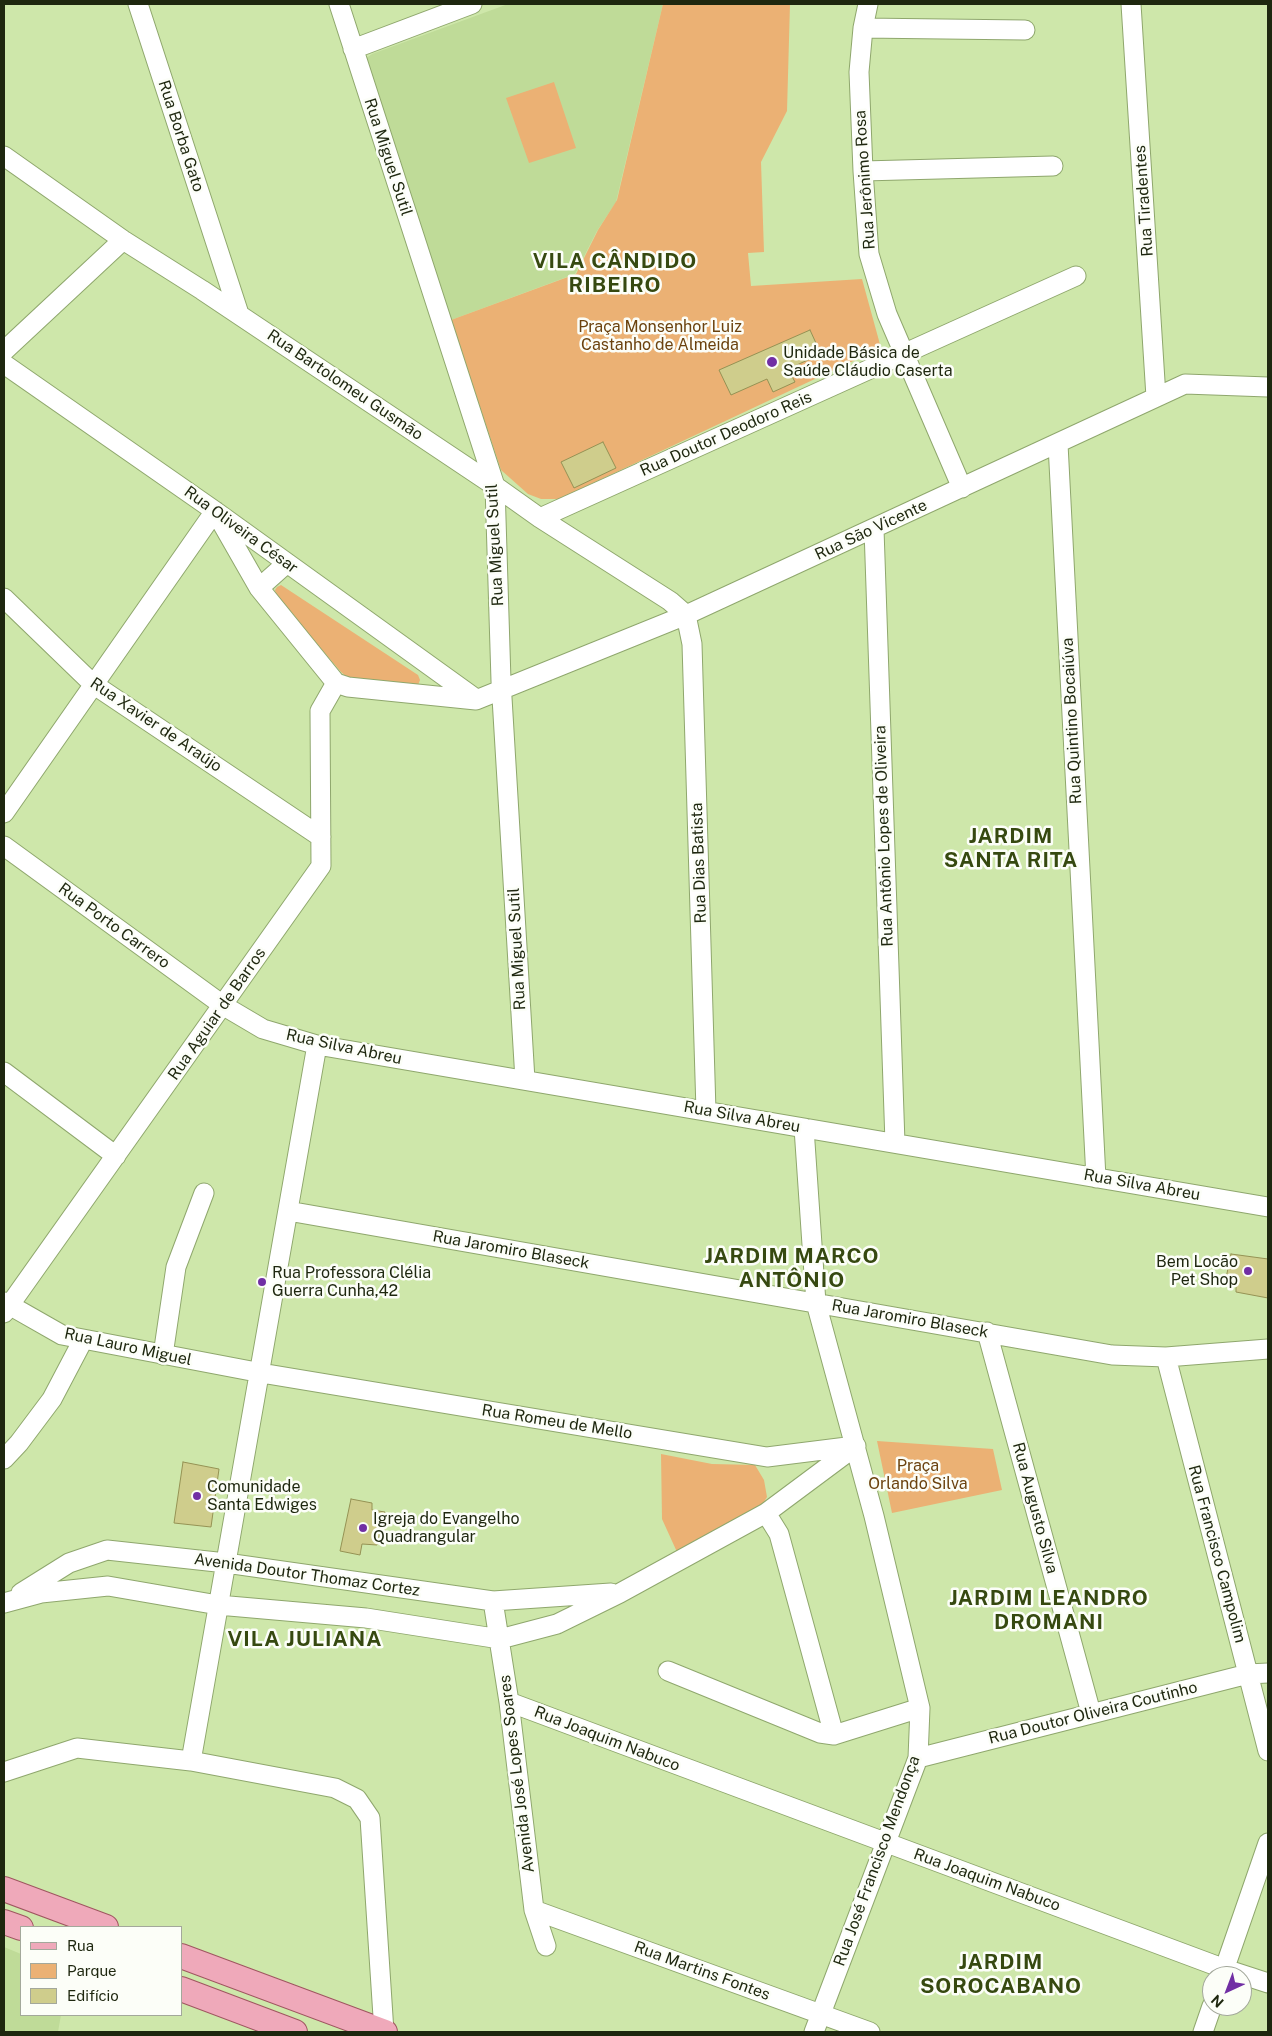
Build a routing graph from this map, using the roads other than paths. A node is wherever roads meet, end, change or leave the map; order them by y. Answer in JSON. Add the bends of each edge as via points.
{"nodes":[{"id":1,"x":138,"y":4,"type":"edge"},
{"id":2,"x":339,"y":4,"type":"edge"},
{"id":3,"x":472,"y":4,"type":"edge"},
{"id":4,"x":868,"y":4,"type":"edge"},
{"id":5,"x":1131,"y":4,"type":"edge"},
{"id":6,"x":863,"y":28,"type":"junction"},
{"id":7,"x":1025,"y":30,"type":"dead end"},
{"id":8,"x":353,"y":49,"type":"junction"},
{"id":9,"x":4,"y":156,"type":"edge"},
{"id":10,"x":1054,"y":166,"type":"dead end"},
{"id":11,"x":863,"y":171,"type":"junction"},
{"id":12,"x":123,"y":240,"type":"junction"},
{"id":13,"x":224,"y":268,"type":"junction"},
{"id":14,"x":1076,"y":276,"type":"dead end"},
{"id":15,"x":202,"y":290,"type":"junction"},
{"id":16,"x":239,"y":314,"type":"junction"},
{"id":17,"x":4,"y":351,"type":"edge"},
{"id":18,"x":904,"y":353,"type":"junction"},
{"id":19,"x":4,"y":364,"type":"edge"},
{"id":20,"x":1268,"y":387,"type":"edge"},
{"id":21,"x":1156,"y":397,"type":"junction"},
{"id":22,"x":1058,"y":444,"type":"junction"},
{"id":23,"x":495,"y":486,"type":"junction"},
{"id":24,"x":962,"y":488,"type":"junction"},
{"id":25,"x":215,"y":511,"type":"junction"},
{"id":26,"x":540,"y":518,"type":"junction"},
{"id":27,"x":874,"y":529,"type":"junction"},
{"id":28,"x":287,"y":563,"type":"junction"},
{"id":29,"x":259,"y":588,"type":"junction"},
{"id":30,"x":4,"y":598,"type":"edge"},
{"id":31,"x":686,"y":615,"type":"junction"},
{"id":32,"x":434,"y":670,"type":"junction"},
{"id":33,"x":336,"y":683,"type":"junction"},
{"id":34,"x":94,"y":684,"type":"junction"},
{"id":35,"x":502,"y":691,"type":"junction"},
{"id":36,"x":424,"y":695,"type":"junction"},
{"id":37,"x":476,"y":700,"type":"junction"},
{"id":38,"x":4,"y":812,"type":"edge"},
{"id":39,"x":321,"y":837,"type":"junction"},
{"id":40,"x":4,"y":846,"type":"edge"},
{"id":41,"x":224,"y":1006,"type":"junction"},
{"id":42,"x":317,"y":1044,"type":"junction"},
{"id":43,"x":4,"y":1072,"type":"edge"},
{"id":44,"x":525,"y":1080,"type":"junction"},
{"id":45,"x":706,"y":1111,"type":"junction"},
{"id":46,"x":804,"y":1128,"type":"junction"},
{"id":47,"x":894,"y":1143,"type":"junction"},
{"id":48,"x":116,"y":1156,"type":"junction"},
{"id":49,"x":1096,"y":1178,"type":"junction"},
{"id":50,"x":204,"y":1193,"type":"dead end"},
{"id":51,"x":1268,"y":1207,"type":"edge"},
{"id":52,"x":288,"y":1211,"type":"junction"},
{"id":53,"x":816,"y":1303,"type":"junction"},
{"id":54,"x":5,"y":1307,"type":"edge"},
{"id":55,"x":987,"y":1332,"type":"junction"},
{"id":56,"x":83,"y":1340,"type":"junction"},
{"id":57,"x":1268,"y":1349,"type":"edge"},
{"id":58,"x":163,"y":1355,"type":"junction"},
{"id":59,"x":1166,"y":1357,"type":"junction"},
{"id":60,"x":259,"y":1372,"type":"junction"},
{"id":61,"x":856,"y":1446,"type":"junction"},
{"id":62,"x":4,"y":1459,"type":"edge"},
{"id":63,"x":766,"y":1513,"type":"junction"},
{"id":64,"x":226,"y":1563,"type":"junction"},
{"id":65,"x":620,"y":1593,"type":"junction"},
{"id":66,"x":493,"y":1601,"type":"junction"},
{"id":67,"x":5,"y":1602,"type":"edge"},
{"id":68,"x":218,"y":1605,"type":"junction"},
{"id":69,"x":500,"y":1639,"type":"junction"},
{"id":70,"x":668,"y":1671,"type":"dead end"},
{"id":71,"x":1268,"y":1673,"type":"edge"},
{"id":72,"x":1248,"y":1674,"type":"junction"},
{"id":73,"x":509,"y":1702,"type":"junction"},
{"id":74,"x":920,"y":1708,"type":"junction"},
{"id":75,"x":1092,"y":1714,"type":"junction"},
{"id":76,"x":834,"y":1735,"type":"junction"},
{"id":77,"x":1268,"y":1751,"type":"edge"},
{"id":78,"x":918,"y":1758,"type":"junction"},
{"id":79,"x":191,"y":1761,"type":"junction"},
{"id":80,"x":4,"y":1772,"type":"edge"},
{"id":81,"x":885,"y":1843,"type":"junction"},
{"id":82,"x":1268,"y":1843,"type":"edge"},
{"id":83,"x":4,"y":1889,"type":"edge"},
{"id":84,"x":534,"y":1910,"type":"junction"},
{"id":85,"x":4,"y":1922,"type":"edge"},
{"id":86,"x":103,"y":1926,"type":"edge"},
{"id":87,"x":20,"y":1928,"type":"edge"},
{"id":88,"x":546,"y":1946,"type":"dead end"},
{"id":89,"x":182,"y":1956,"type":"edge"},
{"id":90,"x":1208,"y":1966,"type":"edge"},
{"id":91,"x":1226,"y":1966,"type":"edge"},
{"id":92,"x":1252,"y":1979,"type":"edge"},
{"id":93,"x":1268,"y":1983,"type":"edge"},
{"id":94,"x":182,"y":1989,"type":"edge"},
{"id":95,"x":821,"y":2014,"type":"junction"},
{"id":96,"x":1209,"y":2016,"type":"edge"},
{"id":97,"x":295,"y":2032,"type":"edge"},
{"id":98,"x":384,"y":2032,"type":"edge"},
{"id":99,"x":814,"y":2032,"type":"edge"},
{"id":100,"x":870,"y":2032,"type":"edge"},
{"id":101,"x":1203,"y":2032,"type":"edge"}],
"edges":[{"from":1,"to":13,"type":"street","name":"Rua Borba Gato"},
{"from":2,"to":8,"type":"street","name":"Rua Miguel Sutil"},
{"from":3,"to":8,"type":"street"},
{"from":4,"to":6,"type":"street","name":"Rua Jerônimo Rosa"},
{"from":5,"to":21,"type":"street","name":"Rua Tiradentes"},
{"from":6,"to":7,"type":"street"},
{"from":6,"to":11,"type":"street","name":"Rua Jerônimo Rosa","via":[[859,72]]},
{"from":8,"to":23,"type":"street","name":"Rua Miguel Sutil"},
{"from":9,"to":12,"type":"street","name":"Rua Bartolomeu Gusmão"},
{"from":10,"to":11,"type":"street"},
{"from":11,"to":18,"type":"street","name":"Rua Jerônimo Rosa","via":[[869,254],[887,314]]},
{"from":12,"to":15,"type":"street","name":"Rua Bartolomeu Gusmão"},
{"from":12,"to":17,"type":"street"},
{"from":13,"to":15,"type":"street"},
{"from":13,"to":16,"type":"street","name":"Rua Borba Gato"},
{"from":14,"to":18,"type":"street","name":"Rua Doutor Deodoro Reis"},
{"from":15,"to":16,"type":"street","name":"Rua Bartolomeu Gusmão"},
{"from":16,"to":23,"type":"street","name":"Rua Bartolomeu Gusmão"},
{"from":18,"to":24,"type":"street","name":"Rua Jerônimo Rosa"},
{"from":18,"to":26,"type":"street","name":"Rua Doutor Deodoro Reis"},
{"from":19,"to":25,"type":"street","name":"Rua Oliveira César"},
{"from":20,"to":21,"type":"street","name":"Rua São Vicente","via":[[1184,384]]},
{"from":21,"to":22,"type":"street","name":"Rua São Vicente"},
{"from":22,"to":24,"type":"street","name":"Rua São Vicente"},
{"from":22,"to":49,"type":"street","name":"Rua Quintino Bocaiúva"},
{"from":23,"to":26,"type":"street","name":"Rua Bartolomeu Gusmão"},
{"from":23,"to":35,"type":"street","name":"Rua Miguel Sutil"},
{"from":24,"to":27,"type":"street","name":"Rua São Vicente"},
{"from":25,"to":28,"type":"street","name":"Rua Oliveira César"},
{"from":25,"to":29,"type":"street"},
{"from":25,"to":34,"type":"street"},
{"from":26,"to":31,"type":"street","name":"Rua Bartolomeu Gusmão","via":[[670,601]]},
{"from":27,"to":31,"type":"street","name":"Rua São Vicente"},
{"from":27,"to":47,"type":"street","name":"Rua Antônio Lopes de Oliveira"},
{"from":28,"to":29,"type":"street"},
{"from":28,"to":32,"type":"street","name":"Rua Oliveira César"},
{"from":29,"to":33,"type":"street"},
{"from":30,"to":34,"type":"street","name":"Rua Xavier de Araújo"},
{"from":31,"to":35,"type":"street","name":"Rua São Vicente"},
{"from":31,"to":45,"type":"street","name":"Rua Dias Batista","via":[[692,644]]},
{"from":32,"to":36,"type":"street","via":[[439,689]]},
{"from":32,"to":37,"type":"street","name":"Rua Oliveira César"},
{"from":33,"to":36,"type":"street"},
{"from":33,"to":39,"type":"street","name":"Rua Aguiar de Barros","via":[[320,711]]},
{"from":34,"to":38,"type":"street"},
{"from":34,"to":39,"type":"street","name":"Rua Xavier de Araújo"},
{"from":35,"to":37,"type":"street","name":"Rua São Vicente"},
{"from":35,"to":44,"type":"street","name":"Rua Miguel Sutil"},
{"from":36,"to":37,"type":"street"},
{"from":39,"to":41,"type":"street","name":"Rua Aguiar de Barros","via":[[321,866]]},
{"from":40,"to":41,"type":"street","name":"Rua Porto Carrero"},
{"from":41,"to":42,"type":"street","name":"Rua Silva Abreu","via":[[263,1029]]},
{"from":41,"to":48,"type":"street","name":"Rua Aguiar de Barros"},
{"from":42,"to":44,"type":"street","name":"Rua Silva Abreu"},
{"from":42,"to":52,"type":"street"},
{"from":43,"to":48,"type":"street"},
{"from":44,"to":45,"type":"street","name":"Rua Silva Abreu"},
{"from":45,"to":46,"type":"street","name":"Rua Silva Abreu"},
{"from":46,"to":47,"type":"street","name":"Rua Silva Abreu"},
{"from":46,"to":53,"type":"street","name":"Rua José Francisco Mendonça"},
{"from":47,"to":49,"type":"street","name":"Rua Silva Abreu"},
{"from":48,"to":54,"type":"street","name":"Rua Aguiar de Barros"},
{"from":49,"to":51,"type":"street","name":"Rua Silva Abreu"},
{"from":50,"to":58,"type":"street","via":[[176,1267]]},
{"from":52,"to":53,"type":"street","name":"Rua Jaromiro Blaseck"},
{"from":52,"to":60,"type":"street"},
{"from":53,"to":55,"type":"street","name":"Rua Jaromiro Blaseck"},
{"from":53,"to":61,"type":"street","name":"Rua José Francisco Mendonça"},
{"from":54,"to":56,"type":"street","name":"Rua Lauro Miguel","via":[[62,1335]]},
{"from":55,"to":59,"type":"street","name":"Rua Jaromiro Blaseck","via":[[1112,1355]]},
{"from":55,"to":75,"type":"street","name":"Rua Augusto Silva"},
{"from":56,"to":58,"type":"street","name":"Rua Lauro Miguel"},
{"from":56,"to":62,"type":"street","via":[[52,1400]]},
{"from":57,"to":59,"type":"street","name":"Rua Jaromiro Blaseck"},
{"from":58,"to":60,"type":"street","name":"Rua Lauro Miguel"},
{"from":59,"to":72,"type":"street","name":"Rua Francisco Campolim"},
{"from":60,"to":61,"type":"street","name":"Rua Romeu de Mello","via":[[767,1457]]},
{"from":60,"to":64,"type":"street"},
{"from":61,"to":63,"type":"street","name":"Avenida Doutor Thomaz Cortez"},
{"from":61,"to":74,"type":"street","name":"Rua José Francisco Mendonça"},
{"from":63,"to":65,"type":"street","name":"Avenida Doutor Thomaz Cortez"},
{"from":63,"to":76,"type":"street","via":[[779,1534]]},
{"from":64,"to":66,"type":"street","name":"Avenida Doutor Thomaz Cortez"},
{"from":64,"to":67,"type":"street","name":"Avenida Doutor Thomaz Cortez","via":[[107,1550],[69,1563]]},
{"from":64,"to":68,"type":"street"},
{"from":65,"to":66,"type":"street","name":"Avenida Doutor Thomaz Cortez"},
{"from":65,"to":69,"type":"street","name":"Avenida Doutor Thomaz Cortez","via":[[557,1624]]},
{"from":66,"to":69,"type":"street","name":"Avenida José Lopes Soares"},
{"from":67,"to":68,"type":"street","name":"Avenida Doutor Thomaz Cortez","via":[[41,1593],[108,1586]]},
{"from":68,"to":69,"type":"street","name":"Avenida Doutor Thomaz Cortez","via":[[366,1618]]},
{"from":68,"to":79,"type":"street"},
{"from":69,"to":73,"type":"street","name":"Avenida José Lopes Soares"},
{"from":70,"to":76,"type":"street","via":[[820,1733]]},
{"from":71,"to":72,"type":"street","name":"Rua Doutor Oliveira Coutinho"},
{"from":72,"to":75,"type":"street","name":"Rua Doutor Oliveira Coutinho"},
{"from":72,"to":77,"type":"street","name":"Rua Francisco Campolim"},
{"from":73,"to":81,"type":"street","name":"Rua Joaquim Nabuco"},
{"from":73,"to":84,"type":"street","name":"Avenida José Lopes Soares"},
{"from":74,"to":76,"type":"street"},
{"from":74,"to":78,"type":"street","name":"Rua José Francisco Mendonça"},
{"from":75,"to":78,"type":"street","name":"Rua Doutor Oliveira Coutinho"},
{"from":78,"to":81,"type":"street","name":"Rua José Francisco Mendonça"},
{"from":79,"to":80,"type":"street","via":[[77,1748]]},
{"from":79,"to":98,"type":"street","via":[[335,1788],[357,1799],[370,1818]]},
{"from":81,"to":90,"type":"street","name":"Rua Joaquim Nabuco"},
{"from":81,"to":95,"type":"street","name":"Rua José Francisco Mendonça"},
{"from":82,"to":91,"type":"street"},
{"from":83,"to":86,"type":"main road"},
{"from":84,"to":88,"type":"street","name":"Avenida José Lopes Soares"},
{"from":84,"to":95,"type":"street","name":"Rua Martins Fontes"},
{"from":85,"to":87,"type":"main road"},
{"from":89,"to":98,"type":"main road"},
{"from":92,"to":93,"type":"street","name":"Rua Joaquim Nabuco"},
{"from":94,"to":97,"type":"main road"},
{"from":95,"to":99,"type":"street","name":"Rua José Francisco Mendonça"},
{"from":95,"to":100,"type":"street","name":"Rua Martins Fontes"},
{"from":96,"to":101,"type":"street"}]}
